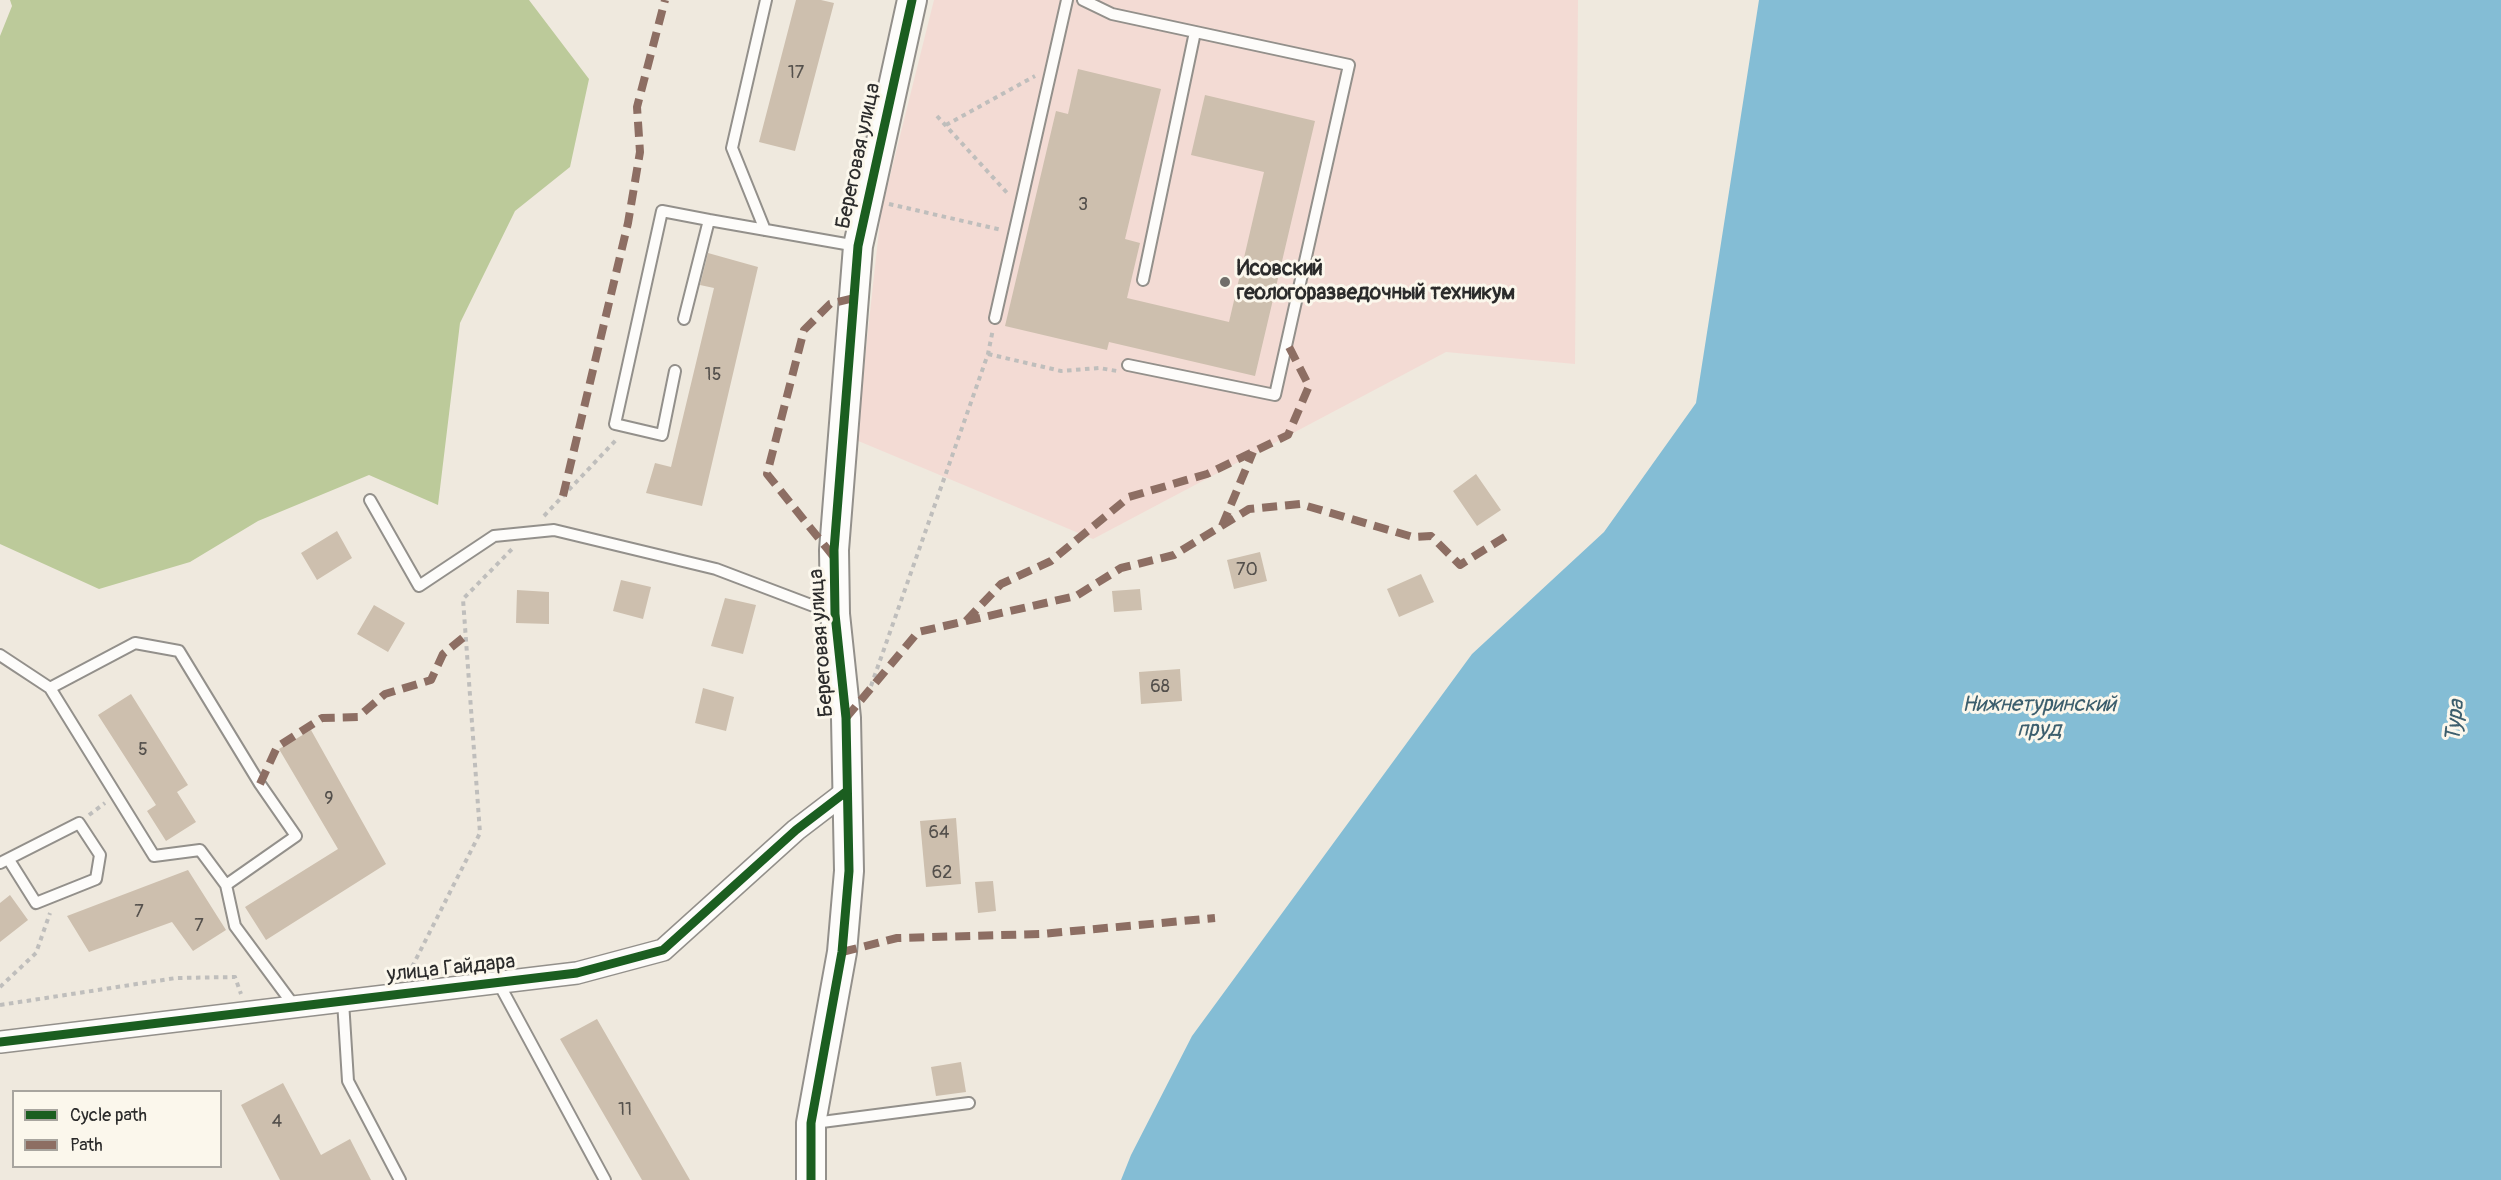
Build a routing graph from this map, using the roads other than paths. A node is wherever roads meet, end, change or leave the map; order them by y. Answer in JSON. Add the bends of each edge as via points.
{"nodes":[{"id":1,"x":766,"y":0,"type":"edge"},
{"id":2,"x":912,"y":0,"type":"edge"},
{"id":3,"x":1066,"y":0,"type":"edge"},
{"id":4,"x":1083,"y":0,"type":"edge"},
{"id":5,"x":1195,"y":32,"type":"junction"},
{"id":6,"x":709,"y":220,"type":"junction"},
{"id":7,"x":765,"y":230,"type":"junction"},
{"id":8,"x":858,"y":246,"type":"junction"},
{"id":9,"x":1143,"y":280,"type":"dead end"},
{"id":10,"x":995,"y":318,"type":"road end"},
{"id":11,"x":684,"y":319,"type":"dead end"},
{"id":12,"x":1128,"y":365,"type":"road end"},
{"id":13,"x":675,"y":371,"type":"dead end"},
{"id":14,"x":370,"y":500,"type":"dead end"},
{"id":15,"x":835,"y":614,"type":"junction"},
{"id":16,"x":0,"y":655,"type":"edge"},
{"id":17,"x":50,"y":688,"type":"junction"},
{"id":18,"x":846,"y":791,"type":"junction"},
{"id":19,"x":4,"y":861,"type":"edge"},
{"id":20,"x":226,"y":885,"type":"junction"},
{"id":21,"x":498,"y":982,"type":"junction"},
{"id":22,"x":343,"y":1001,"type":"junction"},
{"id":23,"x":295,"y":1006,"type":"junction"},
{"id":24,"x":0,"y":1041,"type":"edge"},
{"id":25,"x":969,"y":1103,"type":"dead end"},
{"id":26,"x":811,"y":1123,"type":"junction"},
{"id":27,"x":400,"y":1180,"type":"edge"},
{"id":28,"x":605,"y":1180,"type":"edge"},
{"id":29,"x":811,"y":1180,"type":"edge"}],
"edges":[{"from":1,"to":7,"type":"lane","via":[[732,148]]},
{"from":2,"to":8,"type":"street","name":"Береговая улица"},
{"from":3,"to":10,"type":"lane"},
{"from":4,"to":5,"type":"lane","via":[[1112,14]]},
{"from":5,"to":9,"type":"lane"},
{"from":5,"to":12,"type":"lane","via":[[1349,65],[1275,395]]},
{"from":6,"to":7,"type":"lane"},
{"from":6,"to":11,"type":"lane"},
{"from":6,"to":13,"type":"lane","via":[[662,210],[615,424],[662,435]]},
{"from":7,"to":8,"type":"lane"},
{"from":8,"to":15,"type":"street","name":"Береговая улица","via":[[834,550]]},
{"from":14,"to":15,"type":"lane","via":[[419,586],[494,536],[554,530],[716,569]]},
{"from":15,"to":18,"type":"street","name":"Береговая улица","via":[[846,718]]},
{"from":16,"to":17,"type":"lane"},
{"from":17,"to":20,"type":"lane","via":[[154,856],[200,850]]},
{"from":17,"to":20,"type":"lane","via":[[135,643],[179,651],[296,836]]},
{"from":18,"to":21,"type":"street","name":"улица Гайдара","via":[[796,830],[663,950],[577,973]]},
{"from":18,"to":26,"type":"street","name":"Береговая улица","via":[[849,871],[842,952]]},
{"from":19,"to":19,"type":"lane","via":[[79,822],[100,855],[96,879],[36,903]]},
{"from":20,"to":23,"type":"lane","via":[[235,926]]},
{"from":21,"to":22,"type":"street","name":"улица Гайдара"},
{"from":21,"to":28,"type":"lane"},
{"from":22,"to":23,"type":"street","name":"улица Гайдара"},
{"from":22,"to":27,"type":"lane","via":[[348,1081]]},
{"from":23,"to":24,"type":"street","name":"улица Гайдара"},
{"from":25,"to":26,"type":"lane"},
{"from":26,"to":29,"type":"street","name":"Береговая улица"}]}
